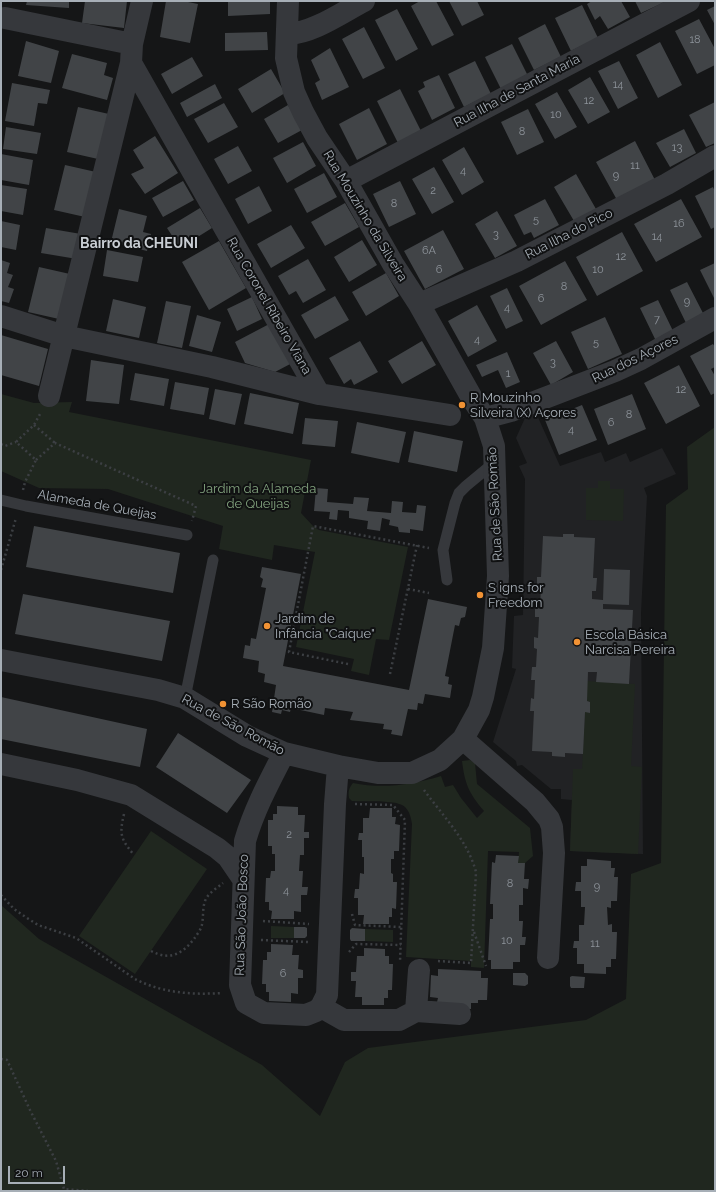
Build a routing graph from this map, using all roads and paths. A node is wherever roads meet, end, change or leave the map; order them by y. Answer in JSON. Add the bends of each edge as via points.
{"nodes":[{"id":1,"x":142,"y":1,"type":"edge"},
{"id":2,"x":288,"y":1,"type":"edge"},
{"id":3,"x":364,"y":1,"type":"edge"},
{"id":4,"x":689,"y":1,"type":"edge"},
{"id":5,"x":4,"y":17,"type":"edge"},
{"id":6,"x":288,"y":34,"type":"junction"},
{"id":7,"x":132,"y":54,"type":"junction"},
{"id":8,"x":715,"y":156,"type":"edge"},
{"id":9,"x":346,"y":181,"type":"junction"},
{"id":10,"x":419,"y":304,"type":"junction"},
{"id":11,"x":1,"y":316,"type":"edge"},
{"id":12,"x":715,"y":318,"type":"edge"},
{"id":13,"x":64,"y":336,"type":"junction"},
{"id":14,"x":319,"y":394,"type":"junction"},
{"id":15,"x":49,"y":396,"type":"joint"},
{"id":16,"x":450,"y":416,"type":"dead end"},
{"id":17,"x":485,"y":418,"type":"junction"},
{"id":18,"x":34,"y":425,"type":"junction"},
{"id":19,"x":16,"y":442,"type":"junction"},
{"id":20,"x":55,"y":442,"type":"junction"},
{"id":21,"x":1,"y":444,"type":"edge"},
{"id":22,"x":36,"y":460,"type":"junction"},
{"id":23,"x":495,"y":462,"type":"junction"},
{"id":24,"x":1,"y":500,"type":"edge"},
{"id":25,"x":20,"y":505,"type":"junction"},
{"id":26,"x":187,"y":535,"type":"joint"},
{"id":27,"x":417,"y":546,"type":"junction"},
{"id":28,"x":443,"y":550,"type":"junction"},
{"id":29,"x":213,"y":560,"type":"dead end"},
{"id":30,"x":1,"y":570,"type":"edge"},
{"id":31,"x":447,"y":580,"type":"dead end"},
{"id":32,"x":408,"y":589,"type":"junction"},
{"id":33,"x":429,"y":593,"type":"dead end"},
{"id":34,"x":1,"y":660,"type":"edge"},
{"id":35,"x":348,"y":664,"type":"dead end"},
{"id":36,"x":390,"y":674,"type":"dead end"},
{"id":37,"x":185,"y":698,"type":"junction"},
{"id":38,"x":463,"y":739,"type":"junction"},
{"id":39,"x":284,"y":753,"type":"junction"},
{"id":40,"x":1,"y":764,"type":"edge"},
{"id":41,"x":338,"y":766,"type":"junction"},
{"id":42,"x":412,"y":773,"type":"junction"},
{"id":43,"x":336,"y":798,"type":"junction"},
{"id":44,"x":125,"y":810,"type":"dead end"},
{"id":45,"x":134,"y":856,"type":"dead end"},
{"id":46,"x":243,"y":879,"type":"junction"},
{"id":47,"x":215,"y":889,"type":"dead end"},
{"id":48,"x":1,"y":895,"type":"edge"},
{"id":49,"x":351,"y":911,"type":"dead end"},
{"id":50,"x":261,"y":927,"type":"dead end"},
{"id":51,"x":401,"y":927,"type":"junction"},
{"id":52,"x":473,"y":930,"type":"junction"},
{"id":53,"x":322,"y":933,"type":"junction"},
{"id":54,"x":260,"y":934,"type":"dead end"},
{"id":55,"x":260,"y":940,"type":"junction"},
{"id":56,"x":260,"y":945,"type":"dead end"},
{"id":57,"x":400,"y":945,"type":"junction"},
{"id":58,"x":151,"y":951,"type":"dead end"},
{"id":59,"x":348,"y":955,"type":"dead end"},
{"id":60,"x":548,"y":958,"type":"dead end"},
{"id":61,"x":486,"y":966,"type":"dead end"},
{"id":62,"x":410,"y":969,"type":"junction"},
{"id":63,"x":212,"y":994,"type":"dead end"},
{"id":64,"x":321,"y":1007,"type":"junction"},
{"id":65,"x":416,"y":1011,"type":"junction"},
{"id":66,"x":460,"y":1014,"type":"dead end"},
{"id":67,"x":1,"y":1059,"type":"edge"},
{"id":68,"x":65,"y":1190,"type":"edge"},
{"id":69,"x":88,"y":1191,"type":"edge"}],
"edges":[{"from":1,"to":7,"type":"street"},
{"from":2,"to":6,"type":"street","name":"Rua Mouzinho da Silveira"},
{"from":3,"to":6,"type":"street","via":[[312,28],[297,34]]},
{"from":4,"to":9,"type":"street","name":"Rua Ilha de Santa Maria"},
{"from":5,"to":7,"type":"street"},
{"from":6,"to":9,"type":"street","name":"Rua Mouzinho da Silveira","via":[[286,58],[294,92],[317,138]]},
{"from":7,"to":13,"type":"street"},
{"from":7,"to":14,"type":"street","name":"Rua Coronel Ribeiro Viana"},
{"from":8,"to":10,"type":"street","name":"Rua Ilha do Pico","via":[[667,184],[517,261]]},
{"from":9,"to":10,"type":"street","name":"Rua Mouzinho da Silveira"},
{"from":10,"to":17,"type":"street","name":"Rua Mouzinho da Silveira"},
{"from":11,"to":13,"type":"street","name":"Rua Coronel Ribeiro Viana"},
{"from":12,"to":17,"type":"street","name":"Rua dos Açores","via":[[615,371],[511,411]]},
{"from":13,"to":14,"type":"street","name":"Rua Coronel Ribeiro Viana"},
{"from":13,"to":15,"type":"street"},
{"from":14,"to":16,"type":"street"},
{"from":15,"to":18,"type":"path"},
{"from":17,"to":23,"type":"street","name":"Rua de São Romão","via":[[494,446]]},
{"from":18,"to":19,"type":"path"},
{"from":18,"to":20,"type":"path"},
{"from":19,"to":21,"type":"path","via":[[5,446]]},
{"from":19,"to":22,"type":"path"},
{"from":20,"to":22,"type":"path"},
{"from":20,"to":26,"type":"path","via":[[196,506]]},
{"from":22,"to":25,"type":"path","via":[[25,482]]},
{"from":23,"to":28,"type":"lane","via":[[459,494]]},
{"from":23,"to":38,"type":"street","name":"Rua de São Romão","via":[[498,576],[493,648],[481,704]]},
{"from":24,"to":25,"type":"lane","name":"Alameda de Queijas"},
{"from":25,"to":26,"type":"lane","name":"Alameda de Queijas"},
{"from":25,"to":30,"type":"path"},
{"from":27,"to":28,"type":"path"},
{"from":27,"to":32,"type":"path"},
{"from":27,"to":35,"type":"path","via":[[313,526],[289,652]]},
{"from":28,"to":31,"type":"lane"},
{"from":29,"to":37,"type":"lane"},
{"from":32,"to":33,"type":"path"},
{"from":32,"to":36,"type":"path"},
{"from":34,"to":37,"type":"street","name":"Rua de São Romão","via":[[158,690]]},
{"from":37,"to":39,"type":"street","name":"Rua de São Romão","via":[[248,736]]},
{"from":38,"to":42,"type":"street","name":"Rua de São Romão","via":[[440,760]]},
{"from":38,"to":60,"type":"street","via":[[534,802],[549,819],[554,853]]},
{"from":39,"to":41,"type":"street","name":"Rua de São Romão"},
{"from":39,"to":46,"type":"street","name":"Rua São João Bosco","via":[[251,821],[245,841]]},
{"from":40,"to":46,"type":"street","via":[[70,778],[131,795],[217,848],[228,857]]},
{"from":41,"to":42,"type":"street","name":"Rua de São Romão","via":[[378,773]]},
{"from":41,"to":43,"type":"street"},
{"from":42,"to":52,"type":"path","via":[[467,848],[472,859],[476,872]]},
{"from":43,"to":51,"type":"path","via":[[355,804],[393,806],[405,820]]},
{"from":43,"to":53,"type":"street"},
{"from":44,"to":45,"type":"path","via":[[121,826],[122,837]]},
{"from":46,"to":64,"type":"street","name":"Rua São João Bosco","via":[[240,985],[246,1003],[264,1013],[306,1015]]},
{"from":47,"to":58,"type":"path","via":[[206,900],[200,929],[186,948],[178,954],[168,956]]},
{"from":48,"to":63,"type":"path","via":[[14,909],[38,925],[76,938],[145,984],[174,992]]},
{"from":49,"to":51,"type":"path","via":[[355,925]]},
{"from":50,"to":53,"type":"path","via":[[261,921],[309,923]]},
{"from":51,"to":57,"type":"path"},
{"from":52,"to":61,"type":"path"},
{"from":52,"to":62,"type":"path","via":[[471,963],[420,961]]},
{"from":53,"to":55,"type":"path","via":[[308,942]]},
{"from":53,"to":64,"type":"street","via":[[327,995]]},
{"from":54,"to":55,"type":"path"},
{"from":55,"to":56,"type":"path"},
{"from":57,"to":59,"type":"path","via":[[356,944]]},
{"from":57,"to":62,"type":"path"},
{"from":62,"to":65,"type":"street"},
{"from":64,"to":65,"type":"street","via":[[344,1020],[399,1020]]},
{"from":65,"to":66,"type":"street"},
{"from":67,"to":68,"type":"path","via":[[7,1060],[56,1161]]},
{"from":68,"to":69,"type":"path"}]}
